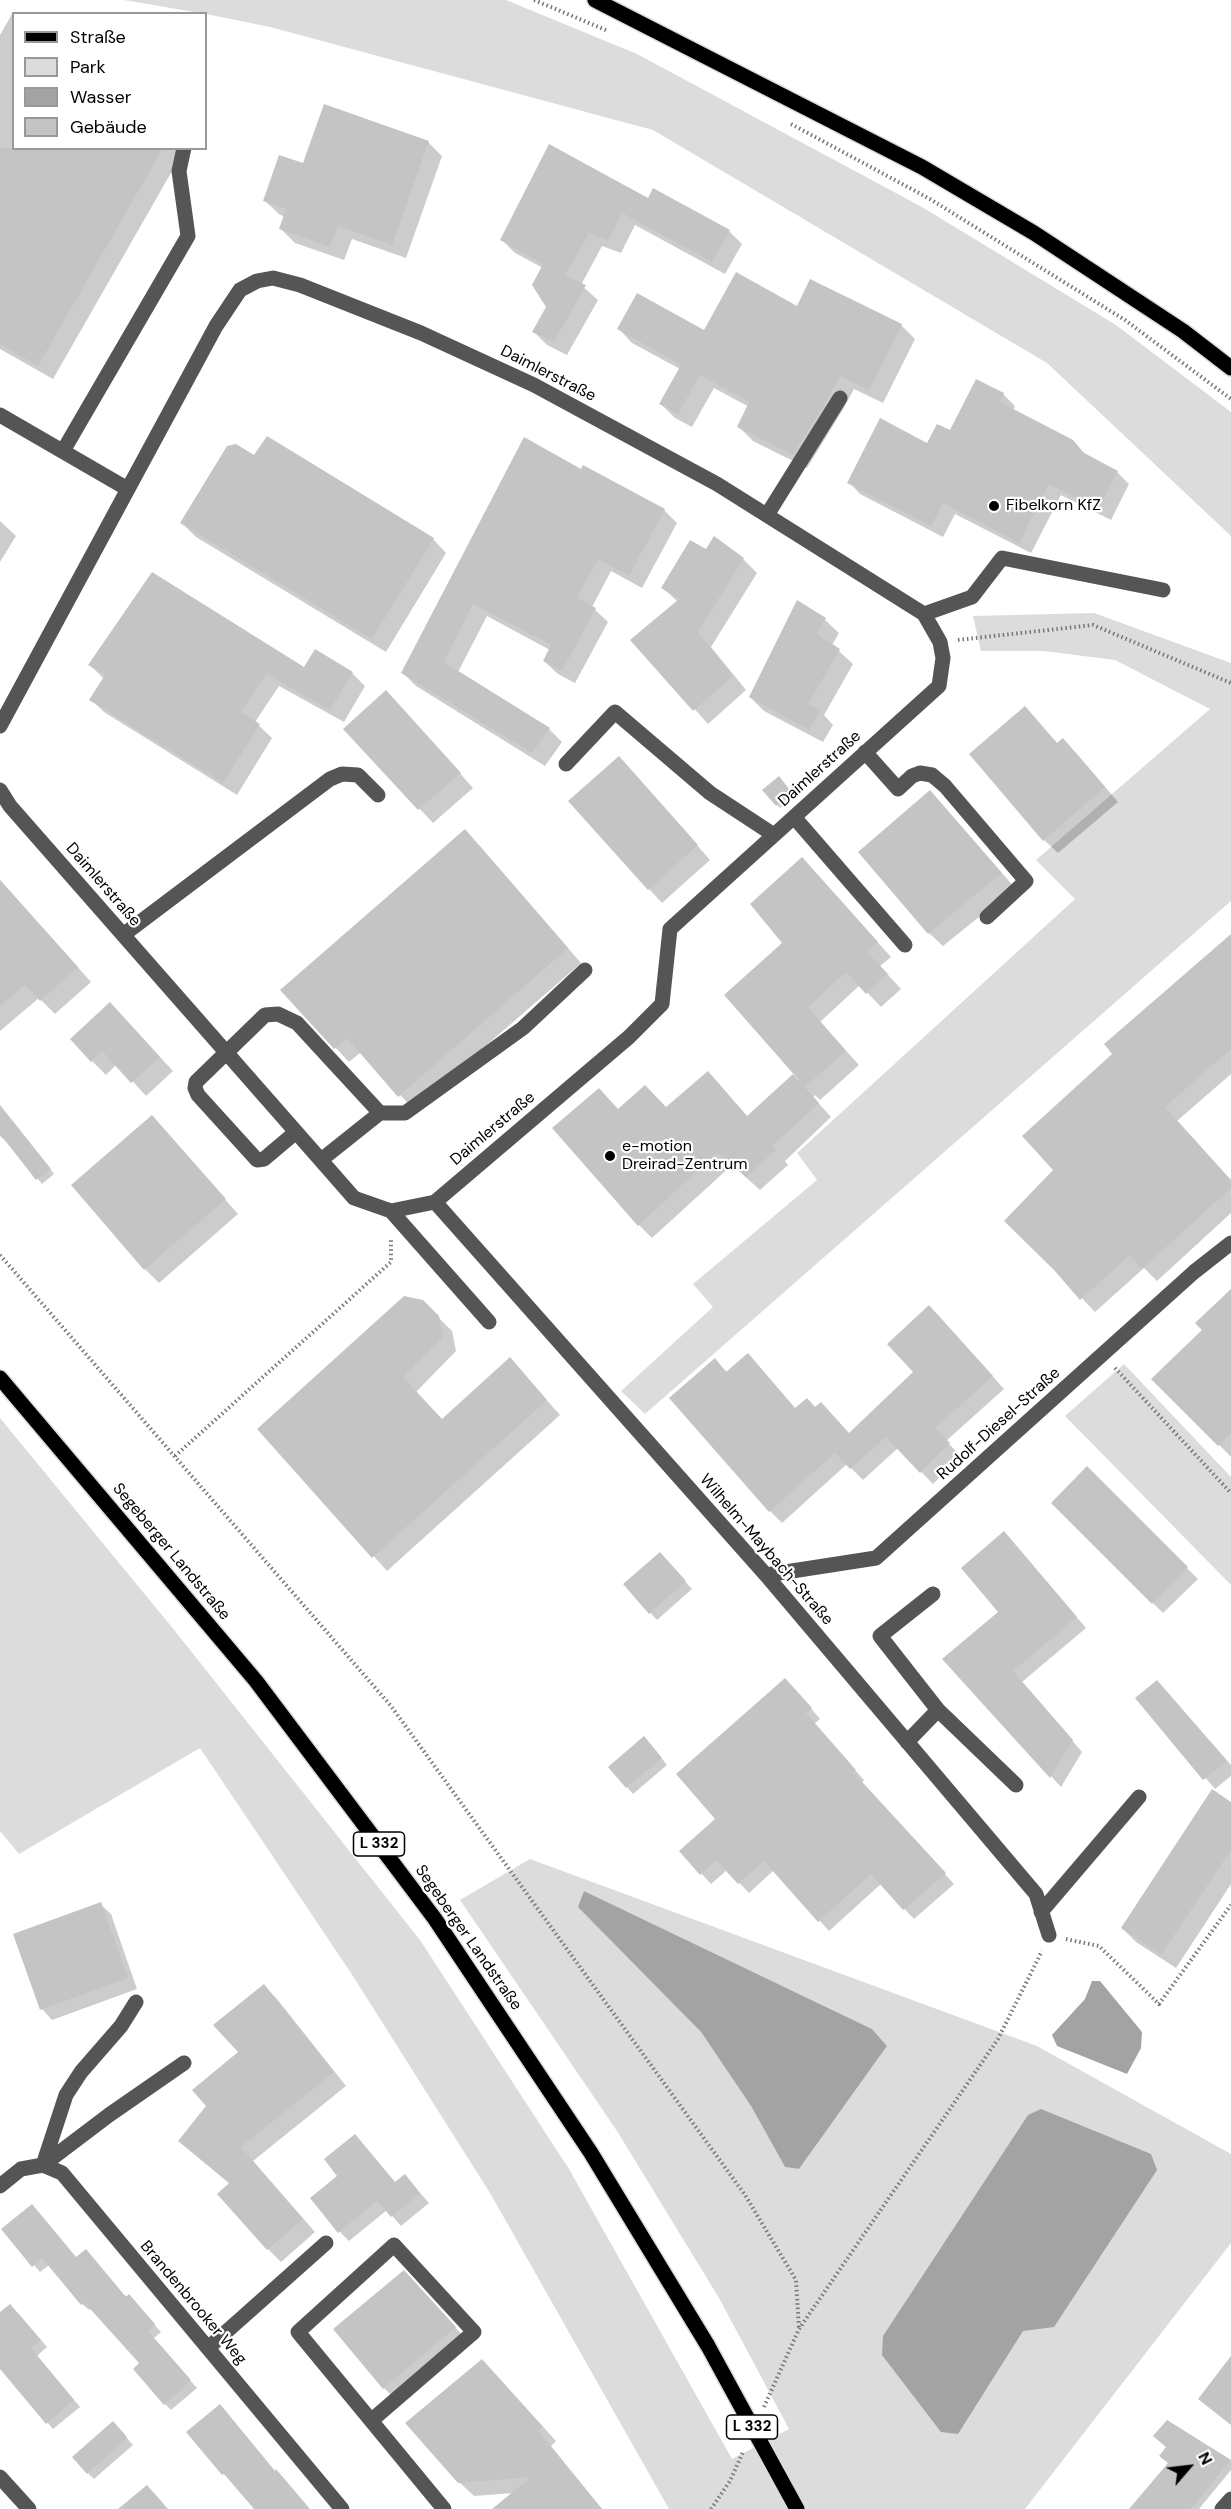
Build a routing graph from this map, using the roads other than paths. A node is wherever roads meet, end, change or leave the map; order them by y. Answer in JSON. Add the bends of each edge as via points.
{"nodes":[{"id":1,"x":595,"y":0,"type":"edge"},
{"id":2,"x":184,"y":150,"type":"edge"},
{"id":3,"x":1231,"y":368,"type":"edge"},
{"id":4,"x":840,"y":398,"type":"dead end"},
{"id":5,"x":0,"y":415,"type":"edge"},
{"id":6,"x":63,"y":452,"type":"junction"},
{"id":7,"x":126,"y":488,"type":"junction"},
{"id":8,"x":767,"y":515,"type":"junction"},
{"id":9,"x":1163,"y":590,"type":"dead end"},
{"id":10,"x":924,"y":614,"type":"junction"},
{"id":11,"x":0,"y":726,"type":"edge"},
{"id":12,"x":865,"y":752,"type":"junction"},
{"id":13,"x":566,"y":764,"type":"dead end"},
{"id":14,"x":0,"y":790,"type":"edge"},
{"id":15,"x":378,"y":795,"type":"dead end"},
{"id":16,"x":794,"y":817,"type":"junction"},
{"id":17,"x":774,"y":835,"type":"junction"},
{"id":18,"x":987,"y":917,"type":"dead end"},
{"id":19,"x":123,"y":935,"type":"junction"},
{"id":20,"x":905,"y":945,"type":"dead end"},
{"id":21,"x":585,"y":970,"type":"dead end"},
{"id":22,"x":227,"y":1053,"type":"junction"},
{"id":23,"x":380,"y":1113,"type":"junction"},
{"id":24,"x":296,"y":1131,"type":"junction"},
{"id":25,"x":321,"y":1160,"type":"junction"},
{"id":26,"x":435,"y":1202,"type":"junction"},
{"id":27,"x":391,"y":1211,"type":"junction"},
{"id":28,"x":1231,"y":1244,"type":"edge"},
{"id":29,"x":489,"y":1322,"type":"dead end"},
{"id":30,"x":0,"y":1378,"type":"edge"},
{"id":31,"x":766,"y":1575,"type":"junction"},
{"id":32,"x":933,"y":1594,"type":"dead end"},
{"id":33,"x":938,"y":1710,"type":"junction"},
{"id":34,"x":907,"y":1742,"type":"junction"},
{"id":35,"x":1016,"y":1785,"type":"dead end"},
{"id":36,"x":1140,"y":1797,"type":"dead end"},
{"id":37,"x":1041,"y":1912,"type":"junction"},
{"id":38,"x":1049,"y":1935,"type":"road end"},
{"id":39,"x":136,"y":2002,"type":"dead end"},
{"id":40,"x":184,"y":2063,"type":"dead end"},
{"id":41,"x":43,"y":2165,"type":"junction"},
{"id":42,"x":0,"y":2186,"type":"edge"},
{"id":43,"x":326,"y":2243,"type":"dead end"},
{"id":44,"x":208,"y":2348,"type":"junction"},
{"id":45,"x":372,"y":2420,"type":"junction"},
{"id":46,"x":0,"y":2477,"type":"edge"},
{"id":47,"x":1231,"y":2499,"type":"edge"},
{"id":48,"x":29,"y":2509,"type":"edge"},
{"id":49,"x":342,"y":2509,"type":"edge"},
{"id":50,"x":444,"y":2509,"type":"edge"},
{"id":51,"x":796,"y":2509,"type":"edge"},
{"id":52,"x":1222,"y":2509,"type":"edge"}],
"edges":[{"from":1,"to":3,"type":"main road","via":[[922,167],[1044,239],[1183,331]]},
{"from":2,"to":6,"type":"street","via":[[179,171],[188,236]]},
{"from":4,"to":8,"type":"street"},
{"from":5,"to":6,"type":"street"},
{"from":6,"to":7,"type":"street"},
{"from":7,"to":8,"type":"street","name":"Daimlerstraße","via":[[240,290],[273,278],[410,329],[534,385]]},
{"from":7,"to":11,"type":"street","name":"Daimlerstraße"},
{"from":8,"to":10,"type":"street","name":"Daimlerstraße"},
{"from":9,"to":10,"type":"street","via":[[1002,558],[972,597]]},
{"from":10,"to":12,"type":"street","name":"Daimlerstraße","via":[[940,642],[943,658],[939,686]]},
{"from":12,"to":16,"type":"street","name":"Daimlerstraße"},
{"from":12,"to":18,"type":"street","via":[[898,789],[912,776],[932,775],[1026,881]]},
{"from":13,"to":17,"type":"street","via":[[615,712],[710,793]]},
{"from":14,"to":19,"type":"street","name":"Daimlerstraße"},
{"from":15,"to":19,"type":"street","via":[[358,775],[342,774],[330,779]]},
{"from":16,"to":17,"type":"street","name":"Daimlerstraße"},
{"from":16,"to":20,"type":"street"},
{"from":17,"to":26,"type":"street","name":"Daimlerstraße","via":[[670,929],[662,1004]]},
{"from":19,"to":22,"type":"street","name":"Daimlerstraße"},
{"from":21,"to":23,"type":"street","via":[[523,1028],[405,1113]]},
{"from":22,"to":23,"type":"street","via":[[265,1015],[279,1014],[297,1023]]},
{"from":22,"to":24,"type":"street","name":"Daimlerstraße"},
{"from":22,"to":24,"type":"street","via":[[196,1082],[198,1095],[257,1160],[264,1159]]},
{"from":23,"to":25,"type":"street"},
{"from":24,"to":25,"type":"street","name":"Daimlerstraße"},
{"from":25,"to":27,"type":"street","name":"Daimlerstraße","via":[[354,1198]]},
{"from":26,"to":27,"type":"street","name":"Daimlerstraße"},
{"from":26,"to":31,"type":"street","name":"Wilhelm-Maybach-Straße"},
{"from":27,"to":29,"type":"street"},
{"from":28,"to":31,"type":"street","name":"Rudolf-Diesel-Straße","via":[[1194,1272],[876,1558]]},
{"from":30,"to":51,"type":"main road","name":"Segeberger Landstraße","number":"L 332","bridge":true,"via":[[256,1681],[435,1918],[591,2153],[708,2346]]},
{"from":31,"to":34,"type":"street","name":"Wilhelm-Maybach-Straße"},
{"from":32,"to":33,"type":"street","via":[[880,1636]]},
{"from":33,"to":34,"type":"street"},
{"from":33,"to":35,"type":"street"},
{"from":34,"to":37,"type":"street","name":"Wilhelm-Maybach-Straße","via":[[1035,1894]]},
{"from":36,"to":37,"type":"street"},
{"from":37,"to":38,"type":"street","name":"Wilhelm-Maybach-Straße"},
{"from":39,"to":41,"type":"street","via":[[66,2095]]},
{"from":40,"to":41,"type":"street"},
{"from":41,"to":42,"type":"street","via":[[21,2169]]},
{"from":41,"to":44,"type":"street","name":"Brandenbrooker Weg","via":[[62,2173]]},
{"from":43,"to":44,"type":"street"},
{"from":44,"to":49,"type":"street","name":"Brandenbrooker Weg"},
{"from":45,"to":45,"type":"street","via":[[298,2332],[394,2245],[474,2332]]},
{"from":45,"to":50,"type":"street"},
{"from":46,"to":48,"type":"street"},
{"from":47,"to":52,"type":"street"}]}
